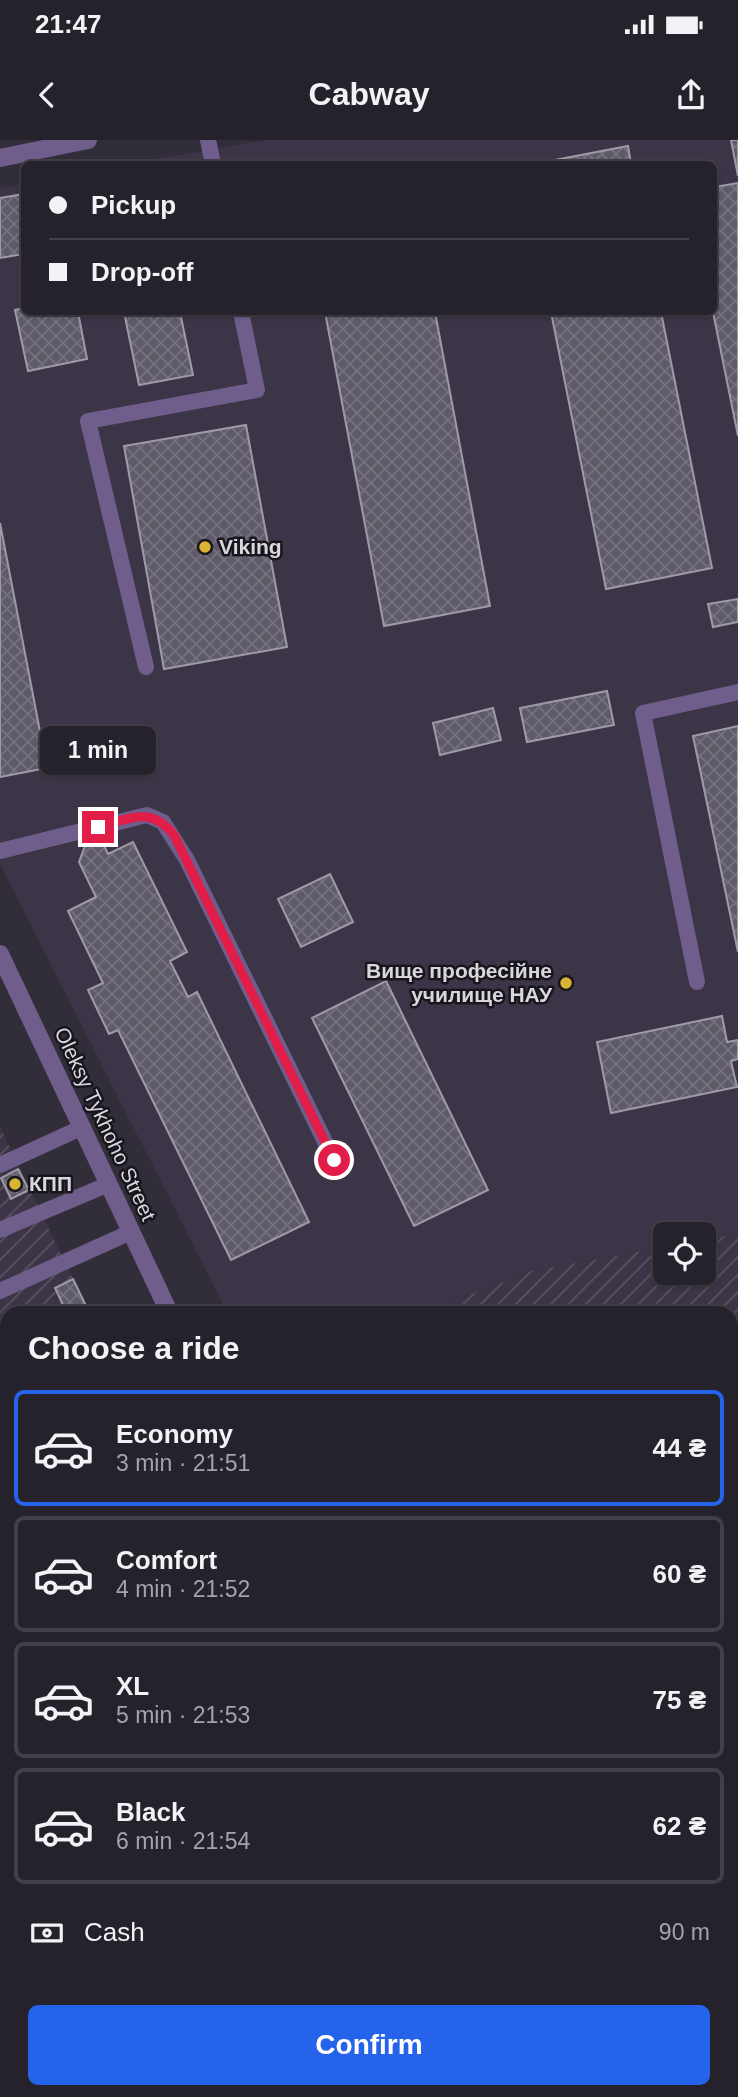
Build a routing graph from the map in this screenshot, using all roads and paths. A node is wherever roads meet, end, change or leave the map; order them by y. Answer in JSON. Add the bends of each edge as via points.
{"nodes":[{"id":1,"x":88,"y":140,"type":"edge"},
{"id":2,"x":208,"y":140,"type":"edge"},
{"id":3,"x":0,"y":158,"type":"edge"},
{"id":4,"x":212,"y":161,"type":"edge"},
{"id":5,"x":243,"y":315,"type":"edge"},
{"id":6,"x":146,"y":667,"type":"dead end"},
{"id":7,"x":738,"y":692,"type":"edge"},
{"id":8,"x":0,"y":851,"type":"edge"},
{"id":9,"x":0,"y":954,"type":"edge"},
{"id":10,"x":697,"y":982,"type":"dead end"},
{"id":11,"x":83,"y":1127,"type":"junction"},
{"id":12,"x":334,"y":1160,"type":"dead end"},
{"id":13,"x":0,"y":1165,"type":"edge"},
{"id":14,"x":109,"y":1184,"type":"junction"},
{"id":15,"x":0,"y":1230,"type":"edge"},
{"id":16,"x":131,"y":1232,"type":"junction"},
{"id":17,"x":0,"y":1291,"type":"edge"},
{"id":18,"x":166,"y":1306,"type":"edge"}],
"edges":[{"from":1,"to":3,"type":"street"},
{"from":2,"to":4,"type":"lane"},
{"from":5,"to":6,"type":"lane","via":[[257,390],[88,421]]},
{"from":7,"to":10,"type":"lane","via":[[643,713]]},
{"from":8,"to":12,"type":"lane","via":[[147,815],[163,822],[187,860]]},
{"from":9,"to":11,"type":"street","name":"Oleksy Tykhoho Street"},
{"from":11,"to":13,"type":"lane"},
{"from":11,"to":14,"type":"street","name":"Oleksy Tykhoho Street"},
{"from":14,"to":15,"type":"lane"},
{"from":14,"to":16,"type":"street","name":"Oleksy Tykhoho Street"},
{"from":16,"to":17,"type":"lane"},
{"from":16,"to":18,"type":"street","name":"Oleksy Tykhoho Street"}]}
